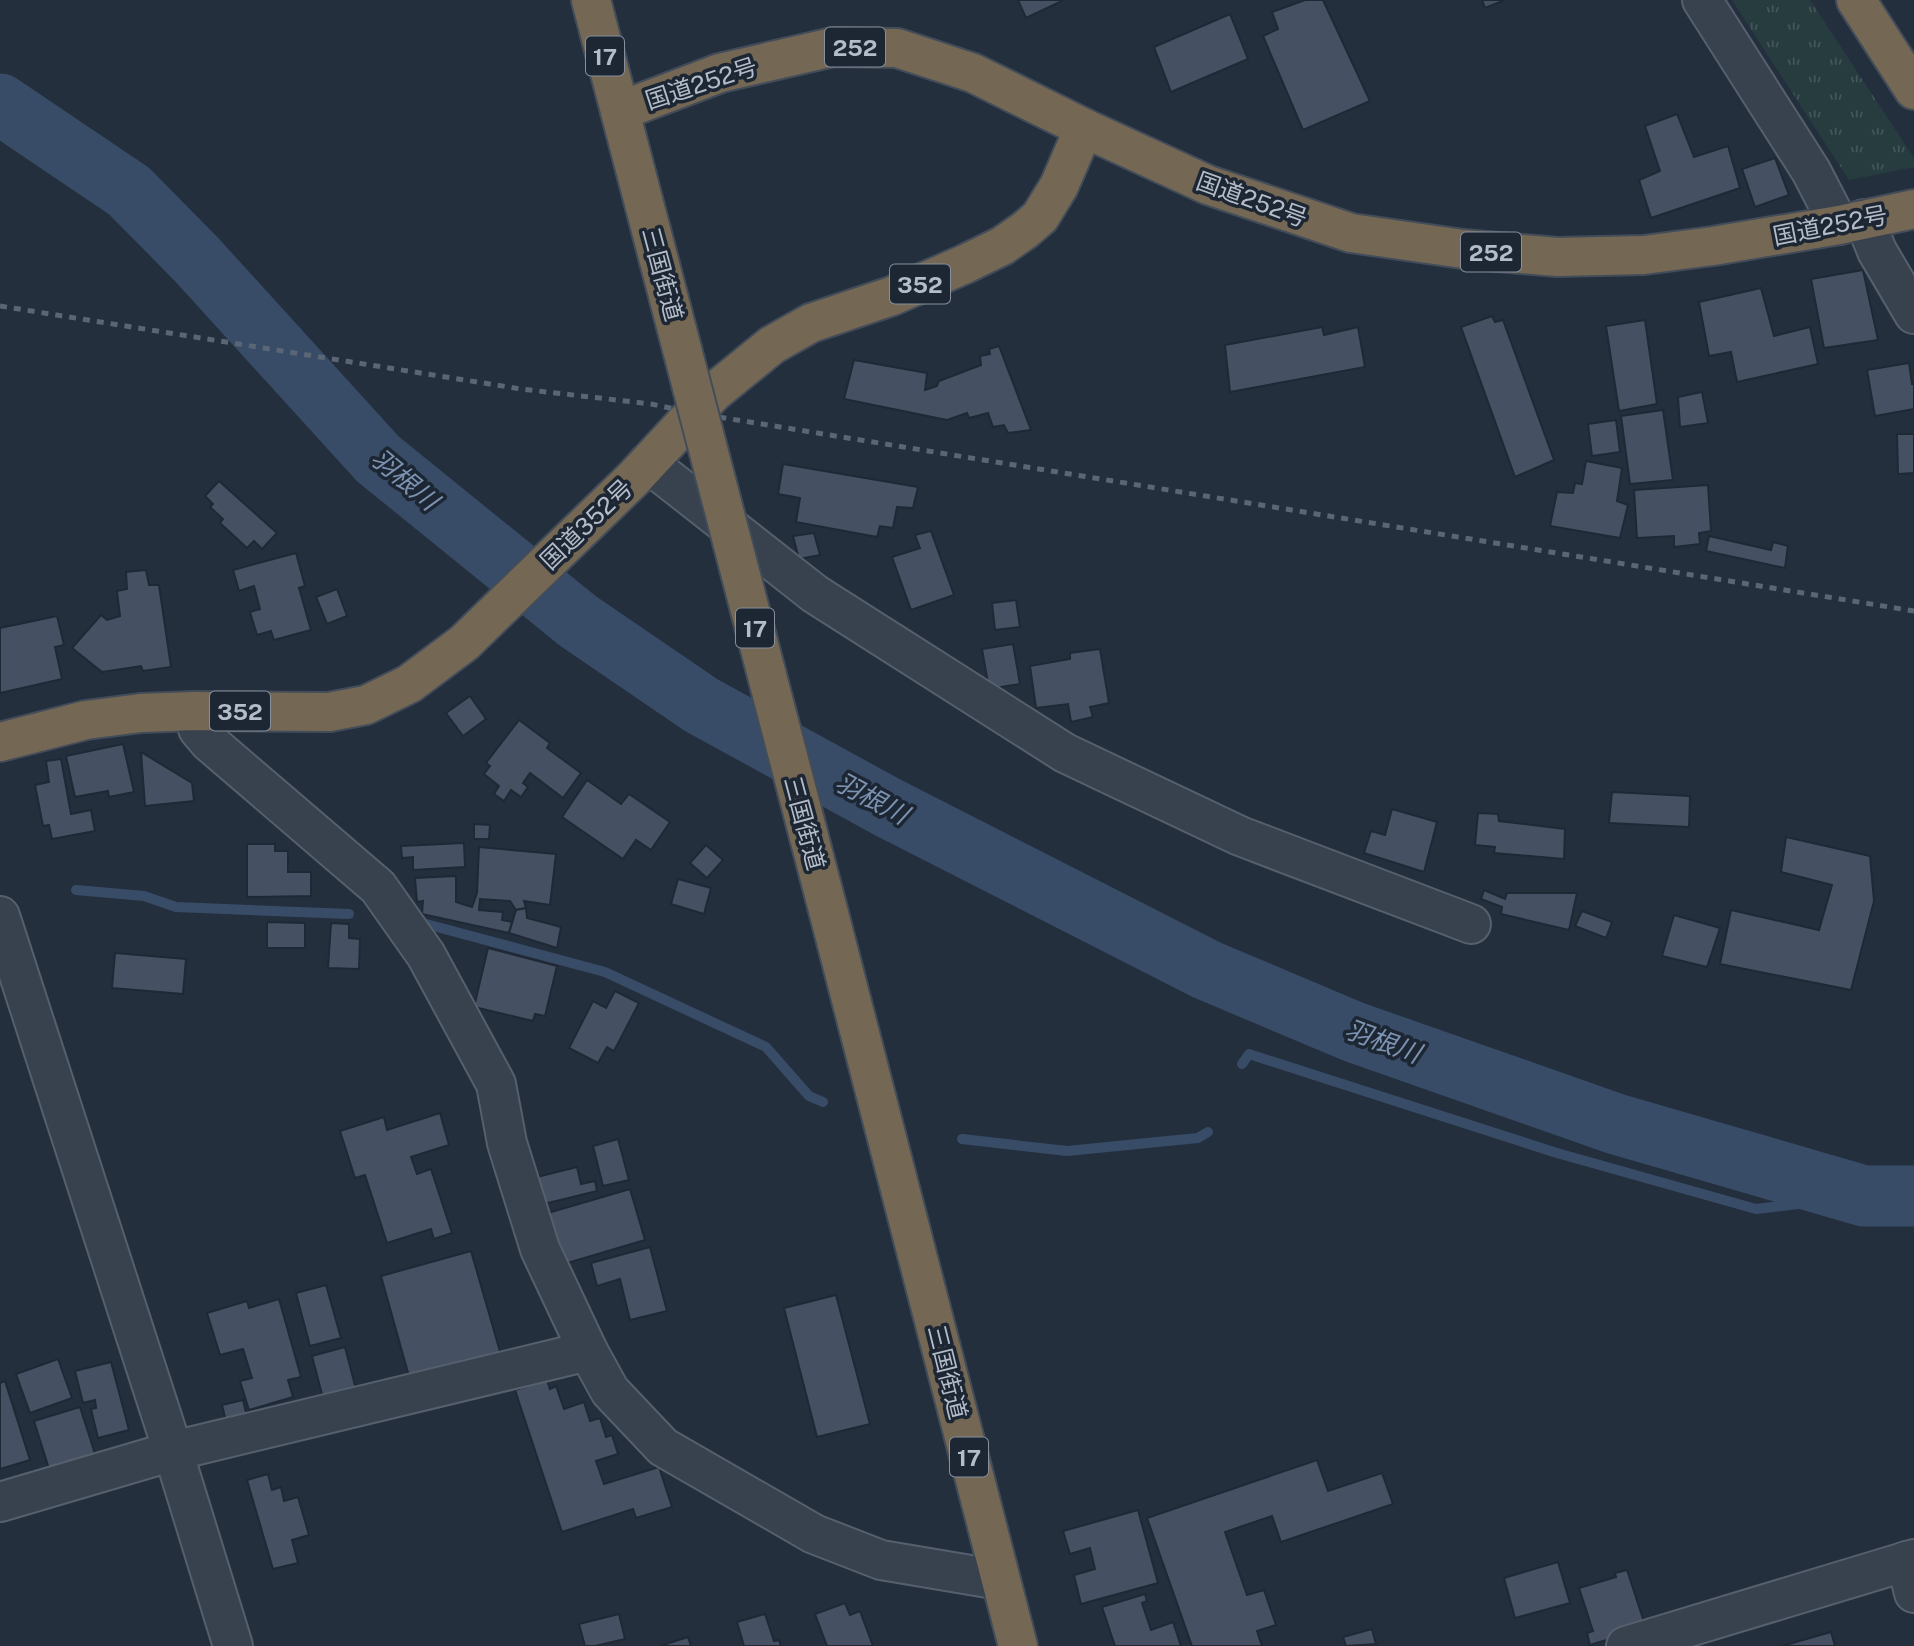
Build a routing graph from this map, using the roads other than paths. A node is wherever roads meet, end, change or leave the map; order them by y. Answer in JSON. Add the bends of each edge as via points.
{"nodes":[{"id":1,"x":591,"y":0,"type":"edge"},
{"id":2,"x":1702,"y":0,"type":"edge"},
{"id":3,"x":1856,"y":0,"type":"edge"},
{"id":4,"x":1914,"y":90,"type":"edge"},
{"id":5,"x":620,"y":111,"type":"junction"},
{"id":6,"x":1084,"y":128,"type":"junction"},
{"id":7,"x":1914,"y":209,"type":"edge"},
{"id":8,"x":1851,"y":222,"type":"junction"},
{"id":9,"x":1914,"y":314,"type":"edge"},
{"id":10,"x":641,"y":470,"type":"junction"},
{"id":11,"x":195,"y":711,"type":"junction"},
{"id":12,"x":0,"y":742,"type":"edge"},
{"id":13,"x":0,"y":916,"type":"edge"},
{"id":14,"x":1471,"y":924,"type":"dead end"},
{"id":15,"x":588,"y":1351,"type":"junction"},
{"id":16,"x":173,"y":1451,"type":"junction"},
{"id":17,"x":0,"y":1502,"type":"edge"},
{"id":18,"x":1911,"y":1571,"type":"edge"},
{"id":19,"x":1000,"y":1580,"type":"junction"},
{"id":20,"x":233,"y":1646,"type":"edge"},
{"id":21,"x":1018,"y":1646,"type":"edge"},
{"id":22,"x":1626,"y":1646,"type":"edge"}],
"edges":[{"from":1,"to":5,"type":"highway","name":"三国街道","number":"17"},
{"from":2,"to":8,"type":"street","via":[[1811,171]]},
{"from":3,"to":4,"type":"highway"},
{"from":5,"to":6,"type":"highway","name":"国道252号","number":"252","via":[[720,72],[833,47],[897,48],[973,73]]},
{"from":5,"to":19,"type":"highway","name":"三国街道","number":"17","bridge":true},
{"from":6,"to":8,"type":"highway","name":"国道252号","number":"252","via":[[1208,185],[1284,212],[1351,233],[1464,249],[1557,257],[1644,255]]},
{"from":6,"to":10,"type":"highway","name":"国道352号","number":"352","via":[[1059,186],[1040,217],[1025,230],[965,264],[892,296],[811,323],[772,345],[713,393]]},
{"from":7,"to":8,"type":"highway","name":"国道252号","number":"252"},
{"from":8,"to":9,"type":"street","via":[[1877,251]]},
{"from":10,"to":11,"type":"highway","name":"国道352号","number":"352","via":[[474,634],[409,684],[366,705],[329,712]]},
{"from":10,"to":14,"type":"street","via":[[852,619],[1065,753],[1240,836]]},
{"from":11,"to":12,"type":"highway","name":"国道352号","number":"352","via":[[86,720]]},
{"from":11,"to":15,"type":"street","via":[[198,729],[209,742],[378,887],[426,955],[496,1084],[507,1143],[540,1249]]},
{"from":13,"to":16,"type":"street"},
{"from":15,"to":16,"type":"street"},
{"from":15,"to":19,"type":"street","via":[[610,1391],[663,1447],[814,1534],[881,1560]]},
{"from":16,"to":17,"type":"street"},
{"from":16,"to":20,"type":"street"},
{"from":18,"to":22,"type":"street"},
{"from":19,"to":21,"type":"highway","name":"三国街道","number":"17"}]}
